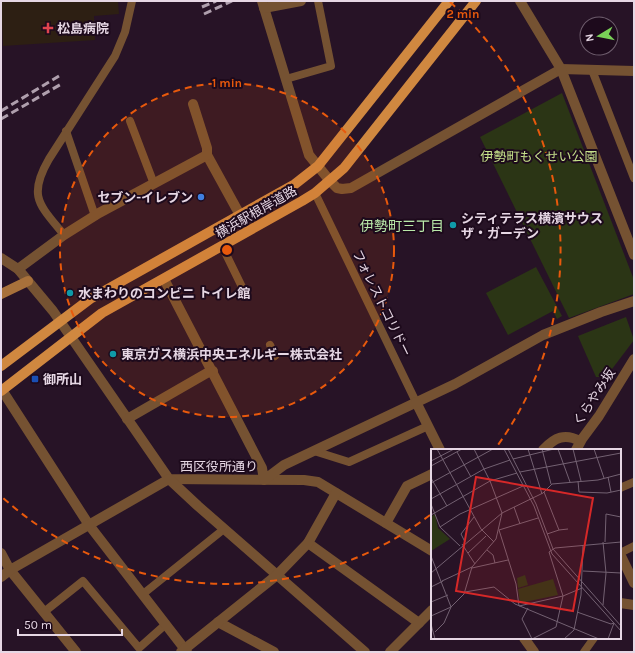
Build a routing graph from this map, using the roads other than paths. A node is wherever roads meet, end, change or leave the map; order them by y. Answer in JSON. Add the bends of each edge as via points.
{"nodes":[{"id":1,"x":132,"y":1,"type":"edge"},
{"id":2,"x":301,"y":1,"type":"edge"},
{"id":3,"x":318,"y":1,"type":"edge"},
{"id":4,"x":449,"y":1,"type":"edge"},
{"id":5,"x":476,"y":1,"type":"edge"},
{"id":6,"x":520,"y":1,"type":"edge"},
{"id":7,"x":263,"y":4,"type":"edge"},
{"id":8,"x":560,"y":69,"type":"junction"},
{"id":9,"x":592,"y":70,"type":"junction"},
{"id":10,"x":634,"y":71,"type":"edge"},
{"id":11,"x":286,"y":79,"type":"junction"},
{"id":12,"x":193,"y":104,"type":"dead end"},
{"id":13,"x":130,"y":121,"type":"dead end"},
{"id":14,"x":66,"y":131,"type":"junction"},
{"id":15,"x":207,"y":155,"type":"junction"},
{"id":16,"x":318,"y":166,"type":"junction"},
{"id":17,"x":634,"y":178,"type":"edge"},
{"id":18,"x":330,"y":181,"type":"junction"},
{"id":19,"x":154,"y":184,"type":"junction"},
{"id":20,"x":315,"y":193,"type":"junction"},
{"id":21,"x":240,"y":215,"type":"junction"},
{"id":22,"x":96,"y":216,"type":"junction"},
{"id":23,"x":64,"y":235,"type":"junction"},
{"id":24,"x":222,"y":246,"type":"junction"},
{"id":25,"x":634,"y":255,"type":"edge"},
{"id":26,"x":1,"y":258,"type":"edge"},
{"id":27,"x":18,"y":268,"type":"junction"},
{"id":28,"x":164,"y":278,"type":"junction"},
{"id":29,"x":28,"y":281,"type":"junction"},
{"id":30,"x":244,"y":291,"type":"dead end"},
{"id":31,"x":1,"y":294,"type":"edge"},
{"id":32,"x":634,"y":301,"type":"edge"},
{"id":33,"x":61,"y":321,"type":"junction"},
{"id":34,"x":71,"y":336,"type":"junction"},
{"id":35,"x":270,"y":345,"type":"dead end"},
{"id":36,"x":275,"y":356,"type":"dead end"},
{"id":37,"x":634,"y":359,"type":"edge"},
{"id":38,"x":1,"y":366,"type":"edge"},
{"id":39,"x":213,"y":371,"type":"junction"},
{"id":40,"x":2,"y":390,"type":"edge"},
{"id":41,"x":416,"y":402,"type":"junction"},
{"id":42,"x":127,"y":419,"type":"junction"},
{"id":43,"x":428,"y":426,"type":"junction"},
{"id":44,"x":578,"y":446,"type":"edge"},
{"id":45,"x":440,"y":449,"type":"edge"},
{"id":46,"x":544,"y":449,"type":"edge"},
{"id":47,"x":314,"y":451,"type":"junction"},
{"id":48,"x":431,"y":474,"type":"edge"},
{"id":49,"x":169,"y":479,"type":"junction"},
{"id":50,"x":264,"y":480,"type":"junction"},
{"id":51,"x":634,"y":482,"type":"edge"},
{"id":52,"x":621,"y":488,"type":"edge"},
{"id":53,"x":336,"y":493,"type":"junction"},
{"id":54,"x":386,"y":523,"type":"junction"},
{"id":55,"x":89,"y":525,"type":"junction"},
{"id":56,"x":224,"y":529,"type":"junction"},
{"id":57,"x":308,"y":543,"type":"junction"},
{"id":58,"x":634,"y":546,"type":"edge"},
{"id":59,"x":431,"y":550,"type":"edge"},
{"id":60,"x":621,"y":553,"type":"edge"},
{"id":61,"x":1,"y":554,"type":"edge"},
{"id":62,"x":621,"y":556,"type":"edge"},
{"id":63,"x":10,"y":570,"type":"junction"},
{"id":64,"x":277,"y":575,"type":"junction"},
{"id":65,"x":1,"y":577,"type":"edge"},
{"id":66,"x":634,"y":583,"type":"edge"},
{"id":67,"x":143,"y":594,"type":"junction"},
{"id":68,"x":621,"y":603,"type":"edge"},
{"id":69,"x":634,"y":604,"type":"edge"},
{"id":70,"x":431,"y":611,"type":"edge"},
{"id":71,"x":44,"y":612,"type":"junction"},
{"id":72,"x":218,"y":622,"type":"junction"},
{"id":73,"x":419,"y":622,"type":"junction"},
{"id":74,"x":166,"y":624,"type":"junction"},
{"id":75,"x":525,"y":639,"type":"edge"},
{"id":76,"x":593,"y":639,"type":"edge"},
{"id":77,"x":184,"y":651,"type":"edge"},
{"id":78,"x":360,"y":651,"type":"edge"},
{"id":79,"x":76,"y":652,"type":"edge"},
{"id":80,"x":274,"y":652,"type":"edge"},
{"id":81,"x":390,"y":652,"type":"edge"},
{"id":82,"x":534,"y":652,"type":"edge"},
{"id":83,"x":584,"y":652,"type":"edge"}],
"edges":[{"from":1,"to":14,"type":"lane","via":[[125,32],[115,56]]},
{"from":2,"to":7,"type":"street"},
{"from":3,"to":11,"type":"lane","via":[[331,66]]},
{"from":4,"to":16,"type":"main road","name":"横浜駅根岸道路"},
{"from":5,"to":18,"type":"main road","name":"横浜駅根岸道路","via":[[344,168]]},
{"from":6,"to":8,"type":"street"},
{"from":7,"to":11,"type":"street"},
{"from":8,"to":9,"type":"street"},
{"from":8,"to":18,"type":"street","via":[[351,188],[342,190]]},
{"from":8,"to":25,"type":"street"},
{"from":9,"to":10,"type":"street"},
{"from":9,"to":17,"type":"lane"},
{"from":11,"to":16,"type":"street","via":[[309,155]]},
{"from":12,"to":15,"type":"street"},
{"from":13,"to":19,"type":"lane"},
{"from":14,"to":22,"type":"lane"},
{"from":14,"to":23,"type":"lane","via":[[37,184],[42,208]]},
{"from":15,"to":19,"type":"street"},
{"from":15,"to":21,"type":"street"},
{"from":16,"to":18,"type":"street"},
{"from":16,"to":21,"type":"main road","name":"横浜駅根岸道路","via":[[294,184]]},
{"from":18,"to":20,"type":"main road","name":"横浜駅根岸道路"},
{"from":19,"to":22,"type":"street"},
{"from":20,"to":24,"type":"main road","name":"横浜駅根岸道路"},
{"from":20,"to":41,"type":"lane","name":"フォレストコリドー"},
{"from":21,"to":33,"type":"main road","name":"横浜駅根岸道路","via":[[90,299]]},
{"from":22,"to":23,"type":"street"},
{"from":23,"to":27,"type":"street"},
{"from":24,"to":28,"type":"main road","name":"横浜駅根岸道路"},
{"from":24,"to":30,"type":"lane"},
{"from":26,"to":27,"type":"street","name":"西区役所通り"},
{"from":27,"to":29,"type":"street","name":"西区役所通り"},
{"from":28,"to":34,"type":"main road","name":"横浜駅根岸道路","via":[[102,313]]},
{"from":28,"to":39,"type":"street"},
{"from":29,"to":31,"type":"street"},
{"from":29,"to":33,"type":"street","name":"西区役所通り"},
{"from":32,"to":41,"type":"street","via":[[543,335],[455,384]]},
{"from":33,"to":34,"type":"street","name":"西区役所通り"},
{"from":33,"to":38,"type":"main road","name":"横浜駅根岸道路"},
{"from":34,"to":40,"type":"main road","name":"横浜駅根岸道路"},
{"from":34,"to":42,"type":"street","name":"西区役所通り"},
{"from":35,"to":36,"type":"lane"},
{"from":37,"to":44,"type":"street","name":"くらやみ坂"},
{"from":39,"to":42,"type":"street"},
{"from":39,"to":50,"type":"street","via":[[262,468]]},
{"from":40,"to":55,"type":"street"},
{"from":41,"to":43,"type":"street"},
{"from":41,"to":47,"type":"street"},
{"from":42,"to":49,"type":"street","name":"西区役所通り"},
{"from":43,"to":45,"type":"street"},
{"from":43,"to":47,"type":"lane","via":[[349,462]]},
{"from":44,"to":46,"type":"street","via":[[572,437],[566,436]]},
{"from":47,"to":50,"type":"street","via":[[284,465]]},
{"from":48,"to":54,"type":"street","via":[[407,486]]},
{"from":49,"to":50,"type":"street","name":"西区役所通り"},
{"from":49,"to":55,"type":"street"},
{"from":49,"to":56,"type":"street"},
{"from":50,"to":53,"type":"street","name":"西区役所通り","via":[[318,482]]},
{"from":51,"to":52,"type":"lane"},
{"from":53,"to":54,"type":"street","name":"西区役所通り"},
{"from":53,"to":57,"type":"street"},
{"from":54,"to":59,"type":"street","name":"西区役所通り"},
{"from":55,"to":63,"type":"street"},
{"from":55,"to":67,"type":"street"},
{"from":56,"to":64,"type":"street"},
{"from":56,"to":67,"type":"lane"},
{"from":57,"to":64,"type":"street"},
{"from":57,"to":73,"type":"street"},
{"from":58,"to":60,"type":"lane"},
{"from":61,"to":63,"type":"street"},
{"from":62,"to":66,"type":"street"},
{"from":63,"to":65,"type":"street"},
{"from":63,"to":71,"type":"street"},
{"from":64,"to":72,"type":"street"},
{"from":64,"to":78,"type":"street"},
{"from":67,"to":74,"type":"street"},
{"from":68,"to":69,"type":"street"},
{"from":70,"to":73,"type":"street"},
{"from":71,"to":74,"type":"lane","via":[[83,581],[139,648]]},
{"from":71,"to":79,"type":"street"},
{"from":72,"to":77,"type":"street"},
{"from":72,"to":80,"type":"street"},
{"from":73,"to":81,"type":"street"},
{"from":74,"to":77,"type":"street"},
{"from":75,"to":82,"type":"street"},
{"from":76,"to":83,"type":"lane"}]}
